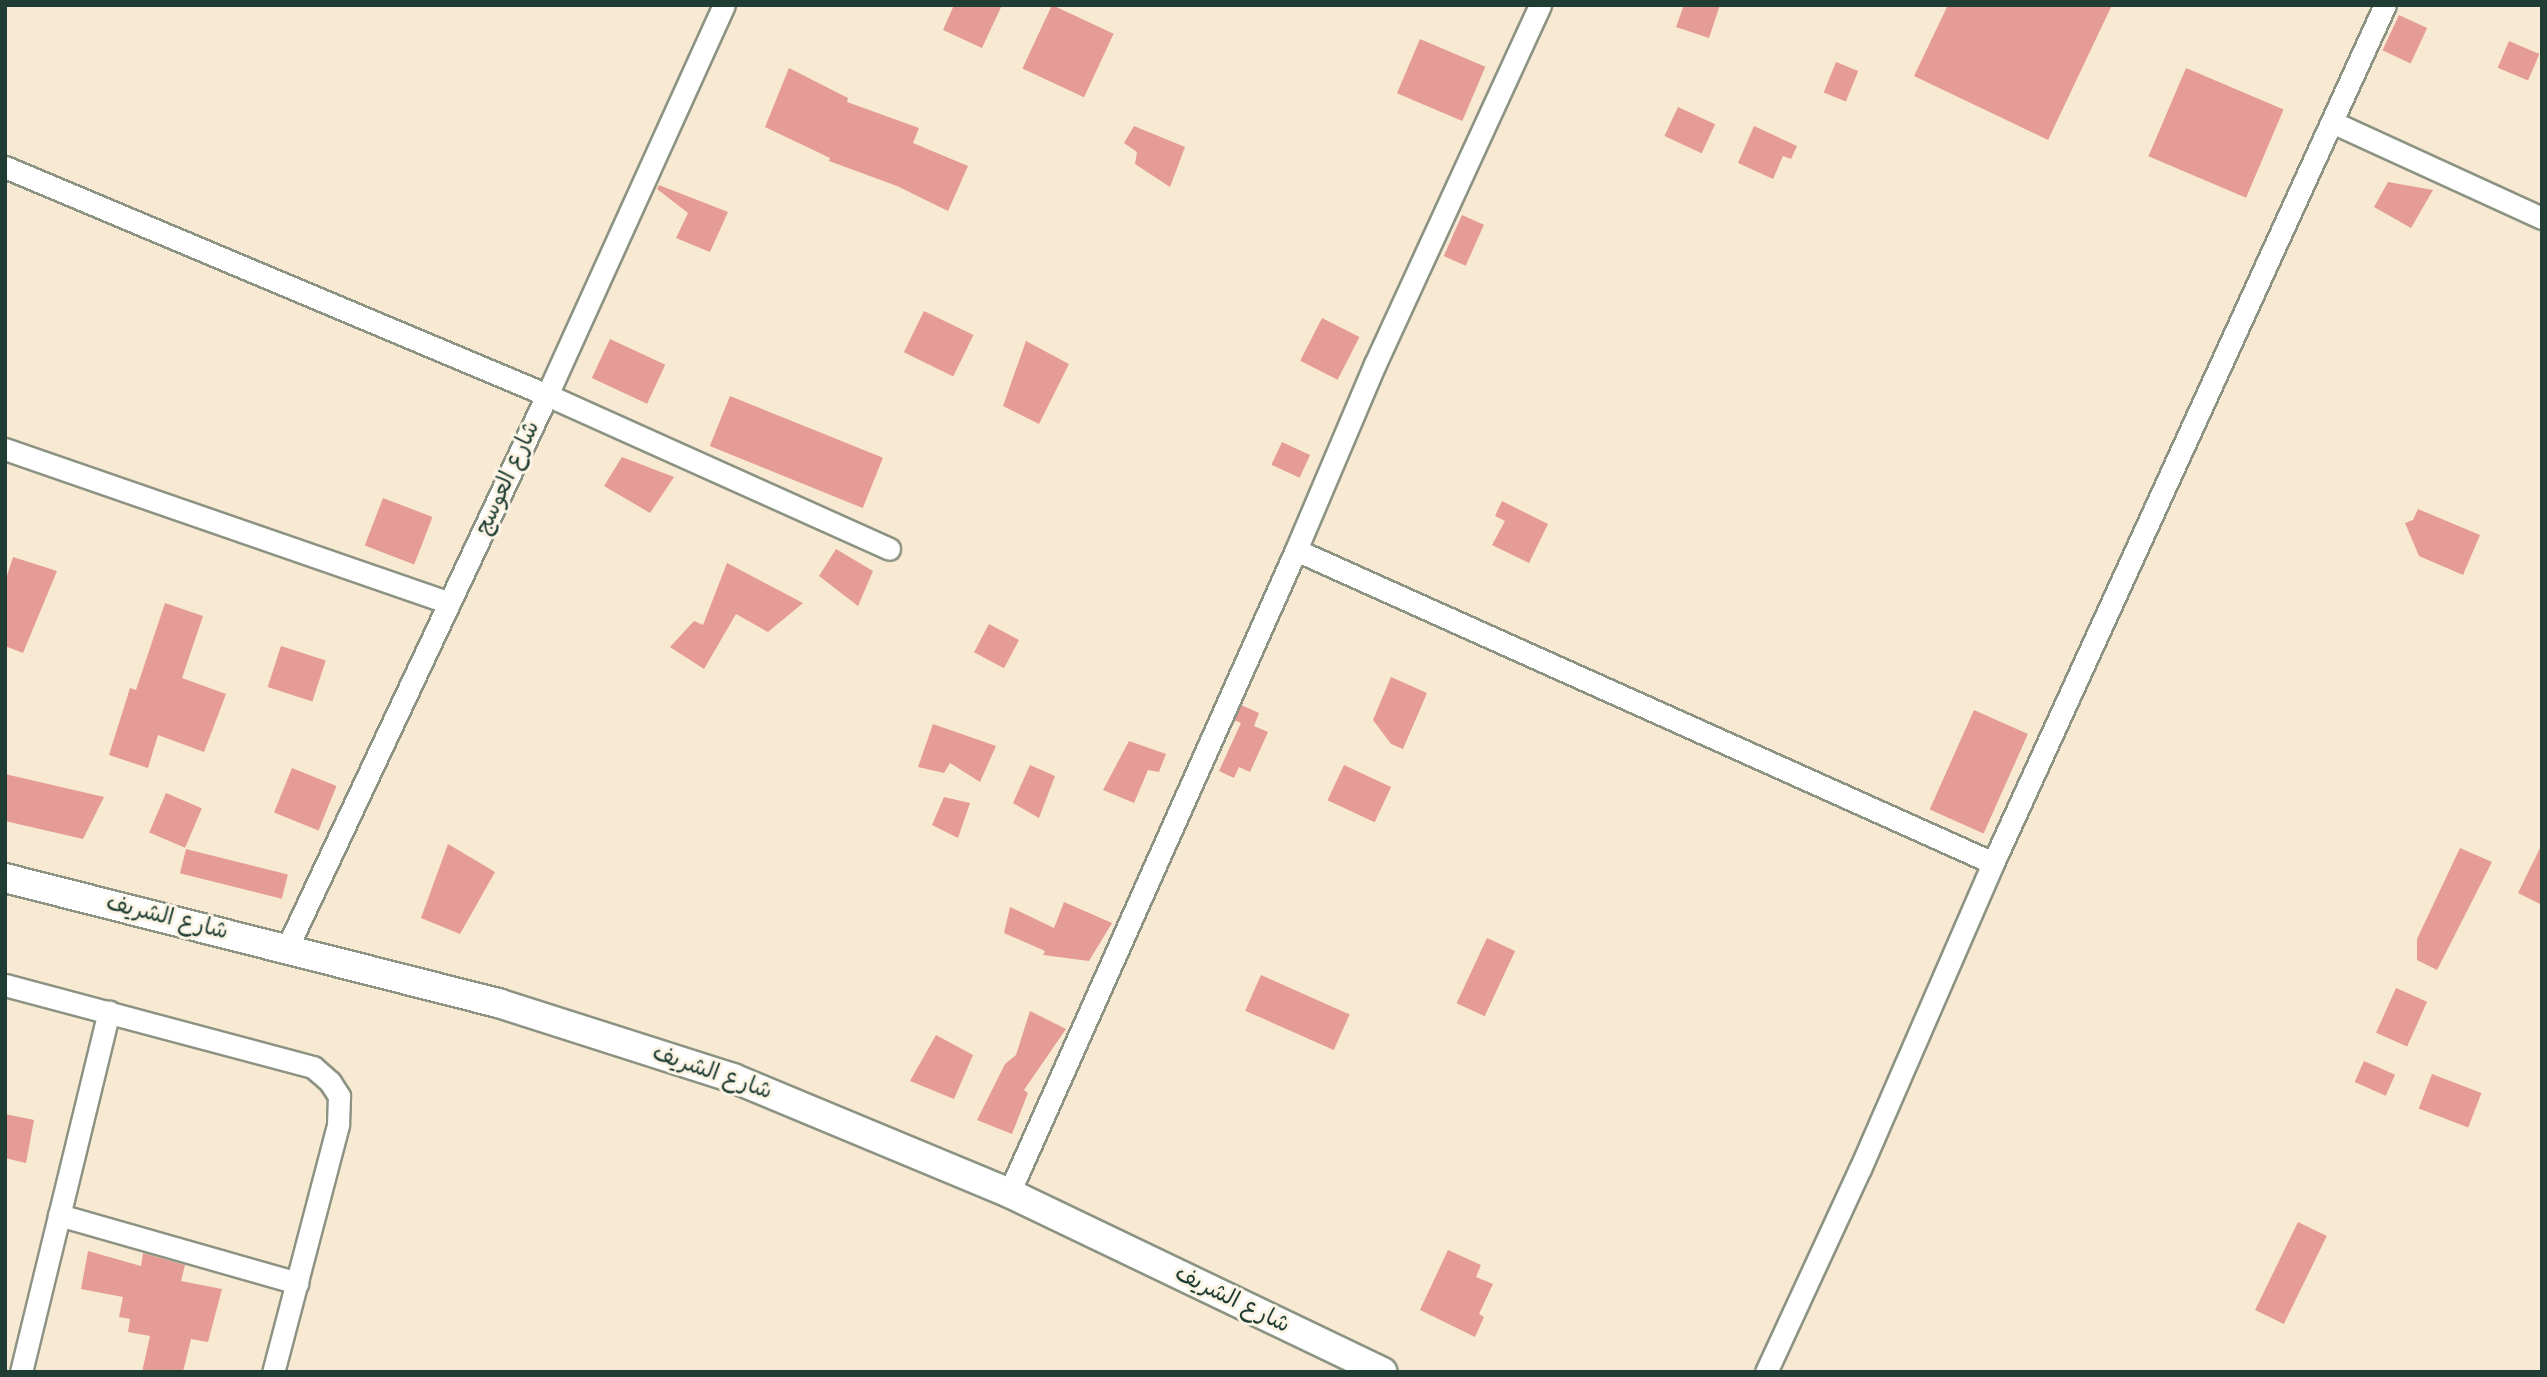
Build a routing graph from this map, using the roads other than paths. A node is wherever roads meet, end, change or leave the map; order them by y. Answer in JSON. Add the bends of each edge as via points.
{"nodes":[{"id":1,"x":724,"y":5,"type":"edge"},
{"id":2,"x":1540,"y":5,"type":"edge"},
{"id":3,"x":2385,"y":5,"type":"edge"},
{"id":4,"x":2332,"y":122,"type":"junction"},
{"id":5,"x":5,"y":167,"type":"edge"},
{"id":6,"x":2542,"y":218,"type":"edge"},
{"id":7,"x":547,"y":395,"type":"junction"},
{"id":8,"x":5,"y":449,"type":"edge"},
{"id":9,"x":889,"y":549,"type":"dead end"},
{"id":10,"x":1296,"y":550,"type":"junction"},
{"id":11,"x":449,"y":603,"type":"junction"},
{"id":12,"x":1993,"y":863,"type":"junction"},
{"id":13,"x":5,"y":878,"type":"edge"},
{"id":14,"x":287,"y":948,"type":"junction"},
{"id":15,"x":5,"y":985,"type":"edge"},
{"id":16,"x":109,"y":1012,"type":"junction"},
{"id":17,"x":1009,"y":1193,"type":"junction"},
{"id":18,"x":59,"y":1215,"type":"junction"},
{"id":19,"x":297,"y":1283,"type":"junction"},
{"id":20,"x":22,"y":1372,"type":"edge"},
{"id":21,"x":273,"y":1372,"type":"edge"},
{"id":22,"x":1382,"y":1372,"type":"edge"},
{"id":23,"x":1766,"y":1372,"type":"edge"}],
"edges":[{"from":1,"to":7,"type":"street","name":"شارع العوسج"},
{"from":2,"to":10,"type":"street","via":[[1375,364]]},
{"from":3,"to":4,"type":"street"},
{"from":4,"to":6,"type":"street"},
{"from":4,"to":12,"type":"street"},
{"from":5,"to":7,"type":"street"},
{"from":7,"to":9,"type":"street"},
{"from":7,"to":11,"type":"street","name":"شارع العوسج"},
{"from":8,"to":11,"type":"street"},
{"from":10,"to":12,"type":"street"},
{"from":10,"to":17,"type":"street"},
{"from":11,"to":14,"type":"street","name":"شارع العوسج"},
{"from":12,"to":23,"type":"street"},
{"from":13,"to":14,"type":"main road","name":"شارع الشريف"},
{"from":14,"to":17,"type":"main road","name":"شارع الشريف","via":[[498,1003],[733,1077]]},
{"from":15,"to":16,"type":"street"},
{"from":16,"to":18,"type":"street"},
{"from":16,"to":19,"type":"street","via":[[313,1067],[330,1082],[339,1096],[338,1125]]},
{"from":17,"to":22,"type":"main road","name":"شارع الشريف"},
{"from":18,"to":19,"type":"street"},
{"from":18,"to":20,"type":"street"},
{"from":19,"to":21,"type":"street"}]}
